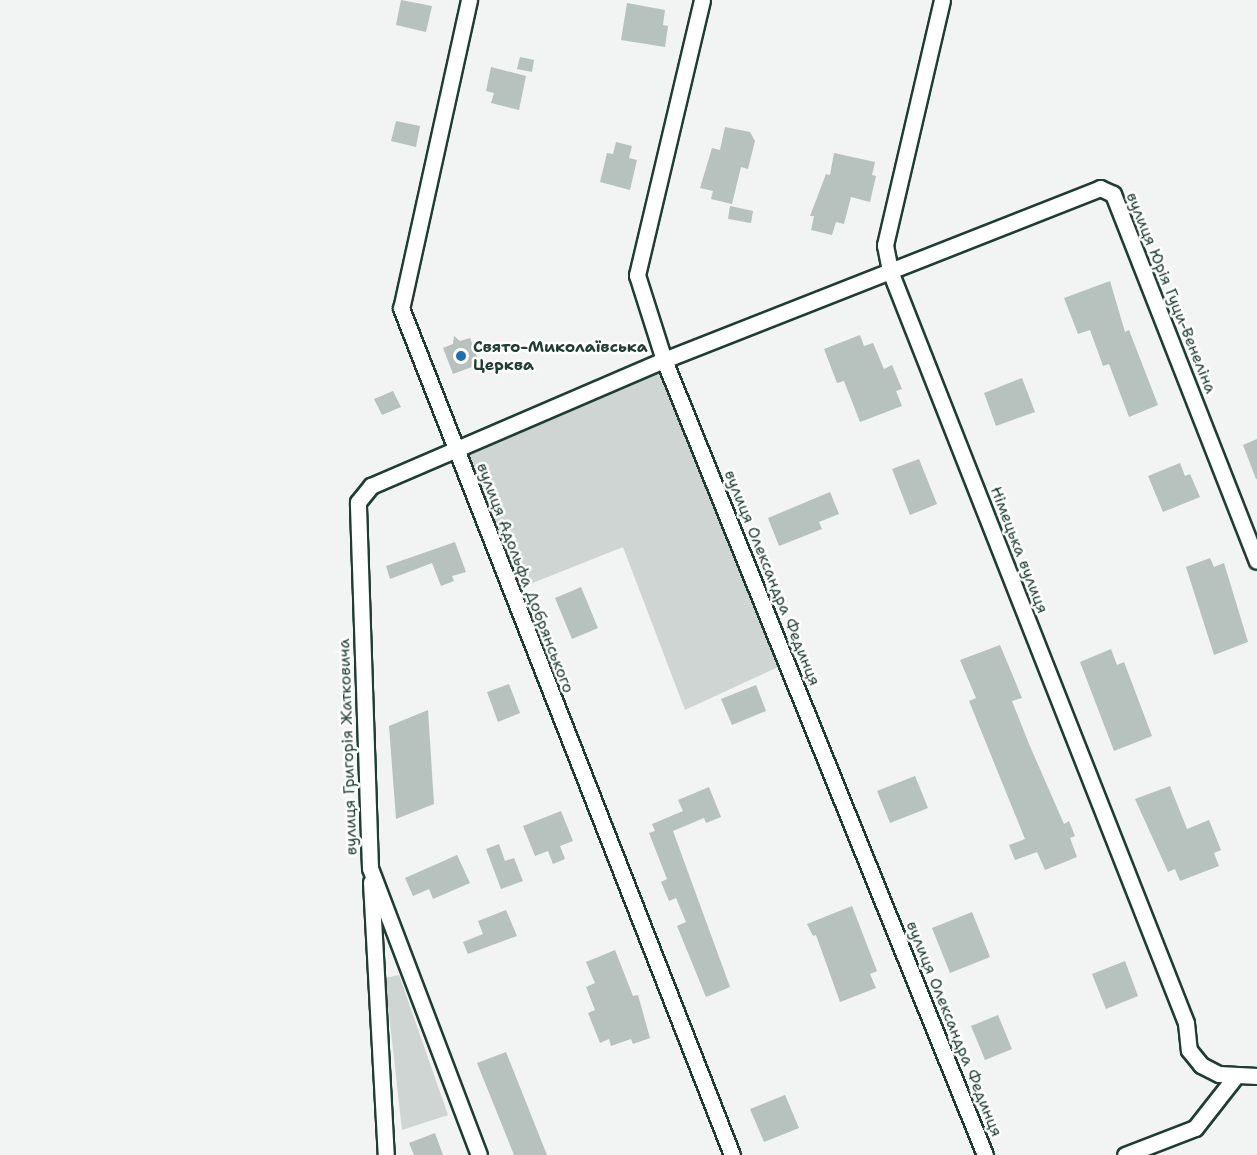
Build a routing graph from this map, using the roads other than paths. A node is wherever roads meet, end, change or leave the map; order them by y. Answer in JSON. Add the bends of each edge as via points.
{"nodes":[{"id":1,"x":469,"y":0,"type":"edge"},
{"id":2,"x":702,"y":0,"type":"edge"},
{"id":3,"x":942,"y":0,"type":"edge"},
{"id":4,"x":890,"y":271,"type":"junction"},
{"id":5,"x":664,"y":360,"type":"junction"},
{"id":6,"x":454,"y":449,"type":"junction"},
{"id":7,"x":1257,"y":561,"type":"edge"},
{"id":8,"x":370,"y":868,"type":"junction"},
{"id":9,"x":1257,"y":1076,"type":"edge"},
{"id":10,"x":1235,"y":1077,"type":"junction"},
{"id":11,"x":386,"y":1155,"type":"edge"},
{"id":12,"x":479,"y":1155,"type":"edge"},
{"id":13,"x":732,"y":1155,"type":"edge"},
{"id":14,"x":985,"y":1155,"type":"edge"},
{"id":15,"x":1125,"y":1155,"type":"edge"}],
"edges":[{"from":1,"to":6,"type":"street","name":"вулиця Адольфа Добрянського","via":[[401,295],[401,308]]},
{"from":2,"to":5,"type":"street","name":"вулиця Олександра Фединця","via":[[637,275]]},
{"from":3,"to":4,"type":"street","name":"Німецька вулиця","via":[[885,245]]},
{"from":4,"to":5,"type":"street","name":"вулиця Юрія Гуци-Венеліна"},
{"from":4,"to":7,"type":"street","name":"вулиця Юрія Гуци-Венеліна","via":[[1100,188],[1113,194]]},
{"from":4,"to":10,"type":"street","name":"Німецька вулиця","via":[[1186,1023],[1189,1050],[1201,1065]]},
{"from":5,"to":6,"type":"street","name":"вулиця Григорія Жатковича"},
{"from":5,"to":14,"type":"street","name":"вулиця Олександра Фединця"},
{"from":6,"to":8,"type":"street","name":"вулиця Григорія Жатковича","via":[[371,486],[358,502]]},
{"from":6,"to":13,"type":"street","name":"вулиця Адольфа Добрянського"},
{"from":8,"to":11,"type":"street"},
{"from":8,"to":12,"type":"street","name":"вулиця Григорія Жатковича"},
{"from":9,"to":10,"type":"street"},
{"from":10,"to":15,"type":"street","via":[[1195,1128]]}]}
